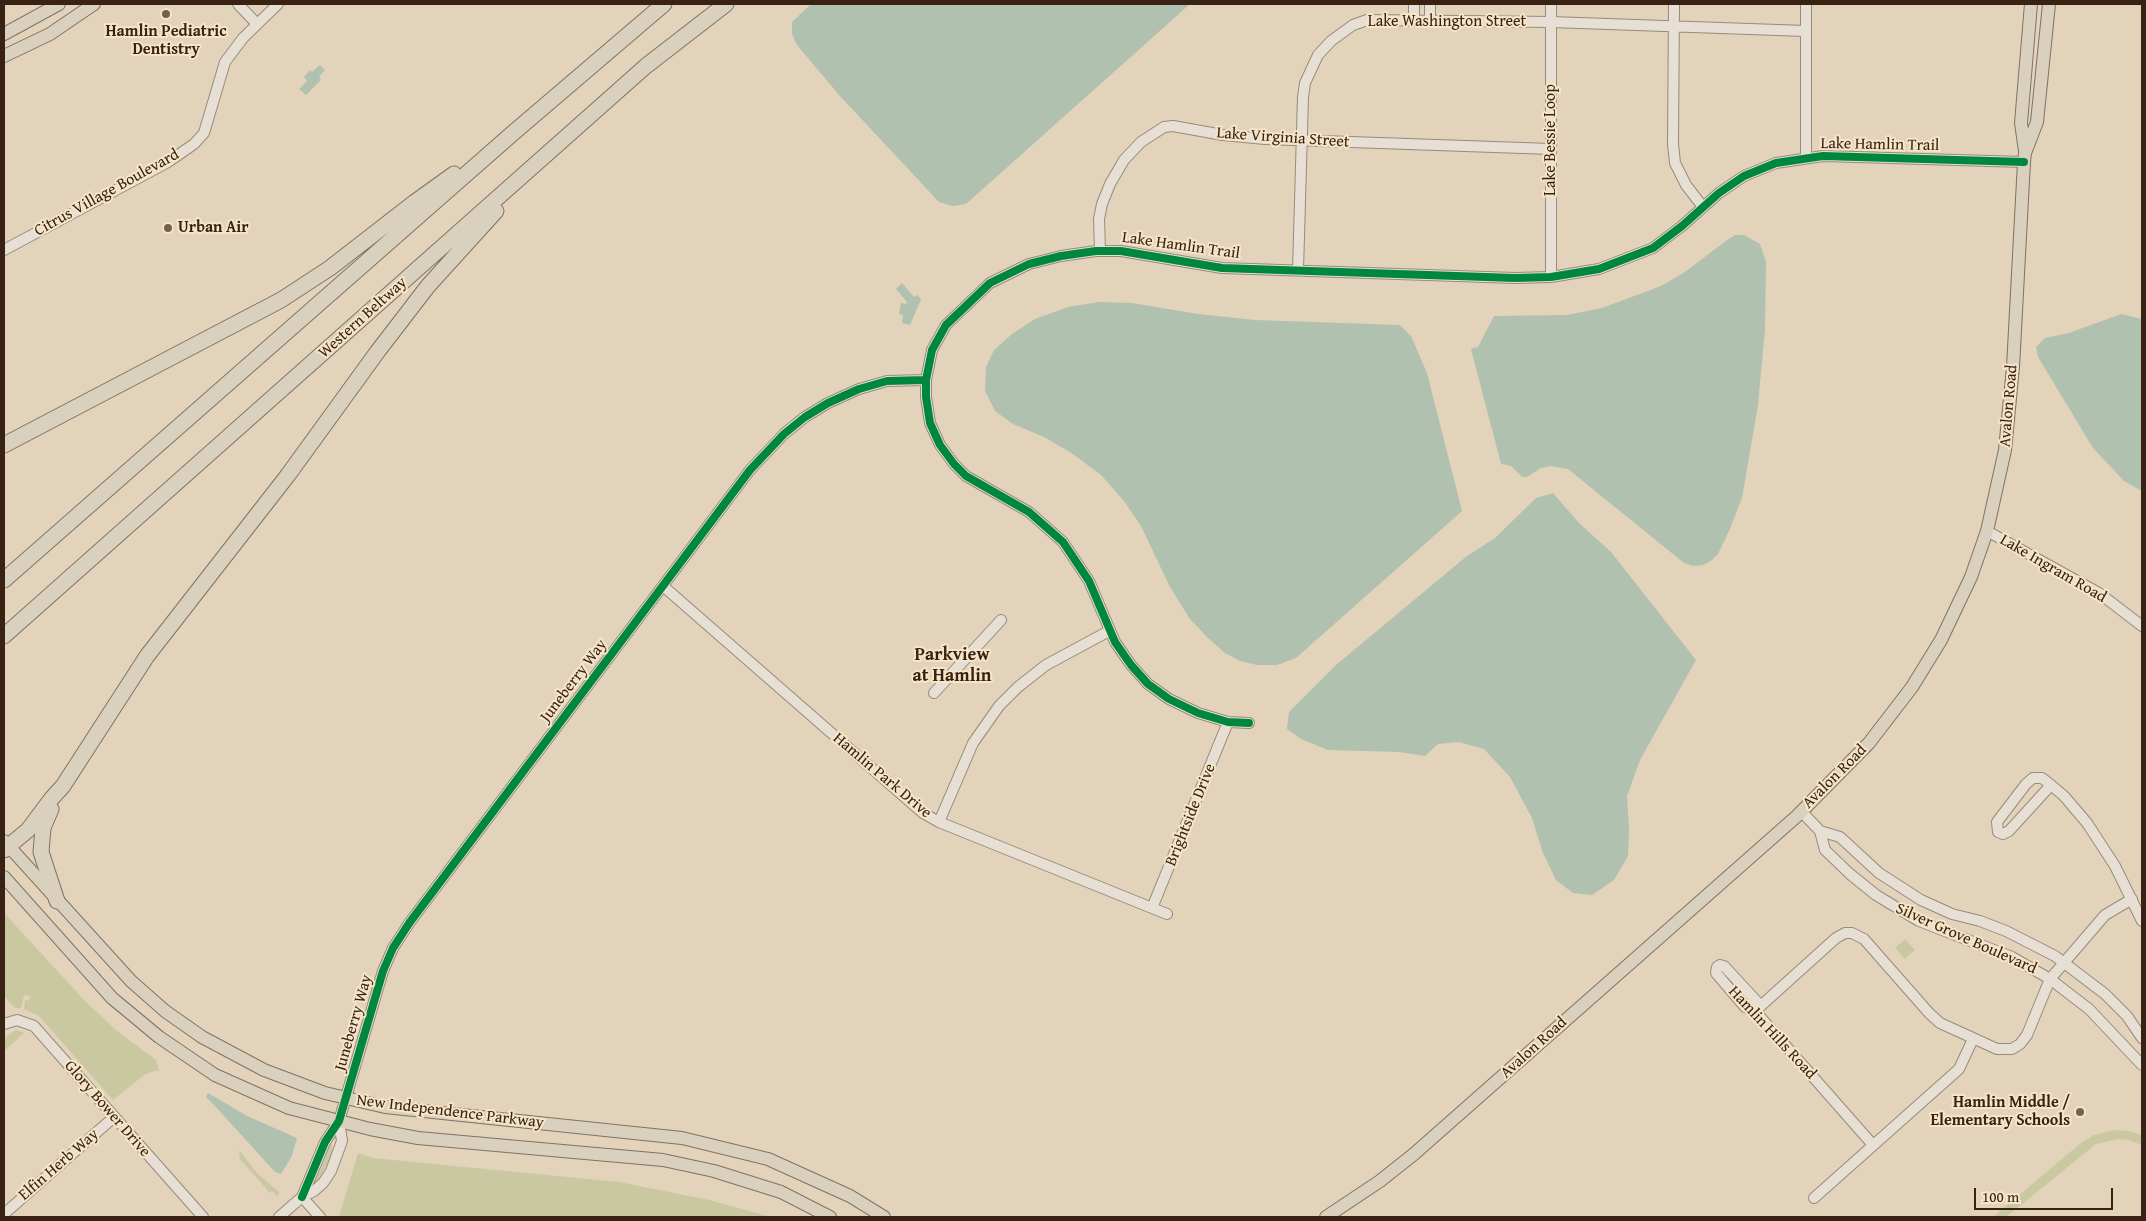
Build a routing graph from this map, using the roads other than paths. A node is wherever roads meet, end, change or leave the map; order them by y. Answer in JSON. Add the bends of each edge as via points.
{"nodes":[{"id":1,"x":59,"y":4,"type":"edge"},
{"id":2,"x":94,"y":4,"type":"edge"},
{"id":3,"x":238,"y":4,"type":"edge"},
{"id":4,"x":278,"y":4,"type":"edge"},
{"id":5,"x":664,"y":4,"type":"edge"},
{"id":6,"x":726,"y":4,"type":"edge"},
{"id":7,"x":1414,"y":4,"type":"edge"},
{"id":8,"x":1430,"y":4,"type":"edge"},
{"id":9,"x":1552,"y":4,"type":"edge"},
{"id":10,"x":1674,"y":4,"type":"edge"},
{"id":11,"x":1806,"y":4,"type":"edge"},
{"id":12,"x":2031,"y":4,"type":"edge"},
{"id":13,"x":2049,"y":4,"type":"edge"},
{"id":14,"x":1414,"y":21,"type":"junction"},
{"id":15,"x":1430,"y":21,"type":"junction"},
{"id":16,"x":1552,"y":22,"type":"junction"},
{"id":17,"x":257,"y":24,"type":"junction"},
{"id":18,"x":1674,"y":27,"type":"junction"},
{"id":19,"x":1806,"y":31,"type":"junction"},
{"id":20,"x":4,"y":34,"type":"edge"},
{"id":21,"x":4,"y":56,"type":"edge"},
{"id":22,"x":576,"y":129,"type":"junction"},
{"id":23,"x":512,"y":133,"type":"junction"},
{"id":24,"x":1302,"y":140,"type":"junction"},
{"id":25,"x":1551,"y":149,"type":"junction"},
{"id":26,"x":1806,"y":158,"type":"junction"},
{"id":27,"x":2024,"y":158,"type":"junction"},
{"id":28,"x":1703,"y":207,"type":"junction"},
{"id":29,"x":4,"y":250,"type":"edge"},
{"id":30,"x":1100,"y":251,"type":"junction"},
{"id":31,"x":1298,"y":270,"type":"junction"},
{"id":32,"x":1551,"y":277,"type":"junction"},
{"id":33,"x":926,"y":380,"type":"junction"},
{"id":34,"x":4,"y":445,"type":"edge"},
{"id":35,"x":1987,"y":531,"type":"junction"},
{"id":36,"x":4,"y":580,"type":"edge"},
{"id":37,"x":664,"y":586,"type":"junction"},
{"id":38,"x":1001,"y":620,"type":"dead end"},
{"id":39,"x":2142,"y":626,"type":"edge"},
{"id":40,"x":1108,"y":631,"type":"junction"},
{"id":41,"x":4,"y":636,"type":"edge"},
{"id":42,"x":934,"y":693,"type":"dead end"},
{"id":43,"x":1228,"y":722,"type":"junction"},
{"id":44,"x":1249,"y":723,"type":"dead end"},
{"id":45,"x":2051,"y":785,"type":"junction"},
{"id":46,"x":63,"y":786,"type":"junction"},
{"id":47,"x":1801,"y":811,"type":"junction"},
{"id":48,"x":939,"y":822,"type":"junction"},
{"id":49,"x":1820,"y":831,"type":"junction"},
{"id":50,"x":5,"y":845,"type":"edge"},
{"id":51,"x":4,"y":877,"type":"edge"},
{"id":52,"x":2132,"y":899,"type":"junction"},
{"id":53,"x":57,"y":901,"type":"junction"},
{"id":54,"x":1152,"y":908,"type":"junction"},
{"id":55,"x":1167,"y":914,"type":"dead end"},
{"id":56,"x":2142,"y":921,"type":"edge"},
{"id":57,"x":2064,"y":962,"type":"junction"},
{"id":58,"x":2050,"y":978,"type":"junction"},
{"id":59,"x":4,"y":1024,"type":"edge"},
{"id":60,"x":2142,"y":1038,"type":"edge"},
{"id":61,"x":1973,"y":1039,"type":"junction"},
{"id":62,"x":2142,"y":1065,"type":"edge"},
{"id":63,"x":345,"y":1099,"type":"junction"},
{"id":64,"x":114,"y":1117,"type":"junction"},
{"id":65,"x":339,"y":1121,"type":"junction"},
{"id":66,"x":1873,"y":1145,"type":"junction"},
{"id":67,"x":302,"y":1197,"type":"junction"},
{"id":68,"x":1814,"y":1198,"type":"dead end"},
{"id":69,"x":4,"y":1214,"type":"edge"},
{"id":70,"x":202,"y":1217,"type":"edge"},
{"id":71,"x":279,"y":1217,"type":"edge"},
{"id":72,"x":320,"y":1217,"type":"edge"},
{"id":73,"x":830,"y":1217,"type":"edge"},
{"id":74,"x":884,"y":1217,"type":"edge"},
{"id":75,"x":1326,"y":1217,"type":"edge"}],
"edges":[{"from":1,"to":20,"type":"main road"},
{"from":2,"to":21,"type":"main road","via":[[50,34]]},
{"from":3,"to":17,"type":"street"},
{"from":4,"to":17,"type":"street","name":"Citrus Village Boulevard"},
{"from":5,"to":23,"type":"highway"},
{"from":6,"to":22,"type":"highway","name":"Western Beltway","via":[[646,66]]},
{"from":7,"to":14,"type":"street"},
{"from":8,"to":15,"type":"street"},
{"from":9,"to":16,"type":"street","name":"Lake Bessie Loop"},
{"from":10,"to":18,"type":"street"},
{"from":11,"to":19,"type":"street"},
{"from":12,"to":27,"type":"main road","name":"Avalon Road","via":[[2021,123]]},
{"from":13,"to":27,"type":"main road","name":"Avalon Road","via":[[2037,122]]},
{"from":14,"to":15,"type":"street","name":"Lake Washington Street"},
{"from":14,"to":24,"type":"street","name":"Lake Washington Street","via":[[1368,20],[1354,24],[1331,41],[1318,55],[1306,83],[1302,97]]},
{"from":15,"to":16,"type":"street","name":"Lake Washington Street"},
{"from":16,"to":18,"type":"street","name":"Lake Washington Street"},
{"from":16,"to":25,"type":"street","name":"Lake Bessie Loop"},
{"from":17,"to":29,"type":"street","name":"Citrus Village Boulevard","via":[[225,62],[204,133],[194,144],[168,162]]},
{"from":18,"to":19,"type":"street","name":"Lake Washington Street"},
{"from":18,"to":28,"type":"street","via":[[1675,163],[1686,185]]},
{"from":19,"to":26,"type":"street"},
{"from":22,"to":41,"type":"highway","name":"Western Beltway"},
{"from":22,"to":46,"type":"highway","via":[[428,286],[288,475],[147,656]]},
{"from":23,"to":34,"type":"highway","via":[[330,268],[281,300]]},
{"from":23,"to":36,"type":"highway"},
{"from":24,"to":25,"type":"street","name":"Lake Virginia Street"},
{"from":24,"to":30,"type":"street","name":"Lake Virginia Street","via":[[1223,135],[1173,126],[1158,130],[1124,160],[1110,184],[1099,219]]},
{"from":24,"to":31,"type":"street","name":"Lake Washington Street"},
{"from":25,"to":32,"type":"street","name":"Lake Bessie Loop"},
{"from":26,"to":27,"type":"street","name":"Lake Hamlin Trail"},
{"from":26,"to":28,"type":"street","name":"Lake Hamlin Trail","via":[[1776,163],[1744,176]]},
{"from":27,"to":35,"type":"main road","name":"Avalon Road","via":[[2013,367],[2005,450]]},
{"from":28,"to":32,"type":"street","name":"Lake Hamlin Trail","via":[[1653,248],[1599,269]]},
{"from":30,"to":31,"type":"street","name":"Lake Hamlin Trail","via":[[1130,252],[1222,268]]},
{"from":30,"to":33,"type":"street","name":"Lake Hamlin Trail","via":[[1029,264],[990,283],[946,325],[932,350]]},
{"from":31,"to":32,"type":"street","name":"Lake Hamlin Trail"},
{"from":33,"to":37,"type":"street","name":"Juneberry Way","via":[[887,381],[859,389],[828,403],[794,425],[758,460]]},
{"from":33,"to":40,"type":"street","name":"Lake Hamlin Trail","via":[[930,423],[948,458],[973,480],[1030,512],[1063,542],[1089,581]]},
{"from":35,"to":39,"type":"street","name":"Lake Ingram Road","via":[[2099,593]]},
{"from":35,"to":47,"type":"main road","name":"Avalon Road","via":[[1971,577],[1912,687],[1869,743]]},
{"from":37,"to":48,"type":"street","name":"Hamlin Park Drive","via":[[907,801]]},
{"from":37,"to":63,"type":"street","name":"Juneberry Way","via":[[393,948],[383,971]]},
{"from":38,"to":42,"type":"street"},
{"from":40,"to":43,"type":"street","name":"Lake Hamlin Trail","via":[[1130,665],[1153,688],[1186,708]]},
{"from":40,"to":48,"type":"street","via":[[1039,670],[999,706],[973,743]]},
{"from":43,"to":44,"type":"street","name":"Lake Hamlin Trail"},
{"from":43,"to":54,"type":"street","name":"Brightside Drive"},
{"from":45,"to":45,"type":"street","via":[[2010,831],[1998,832],[1997,822],[2029,780],[2040,777]]},
{"from":45,"to":52,"type":"street","via":[[2082,816]]},
{"from":46,"to":50,"type":"highway","via":[[28,830]]},
{"from":46,"to":53,"type":"highway","via":[[46,820],[41,844],[42,859]]},
{"from":47,"to":49,"type":"street","name":"Silver Grove Boulevard"},
{"from":47,"to":75,"type":"main road","name":"Avalon Road","via":[[1414,1154]]},
{"from":48,"to":54,"type":"street","name":"Hamlin Park Drive"},
{"from":49,"to":57,"type":"street","name":"Silver Grove Boulevard","via":[[1840,837],[1879,873],[1921,900],[1952,914],[2006,931]]},
{"from":49,"to":58,"type":"street","name":"Silver Grove Boulevard","via":[[1825,850],[1890,905],[1934,928],[2012,957]]},
{"from":50,"to":53,"type":"main road","name":"New Independence Parkway"},
{"from":51,"to":65,"type":"main road","name":"New Independence Parkway","via":[[112,998],[159,1037],[215,1075],[289,1108]]},
{"from":52,"to":56,"type":"street"},
{"from":52,"to":57,"type":"street","via":[[2105,915]]},
{"from":53,"to":63,"type":"main road","name":"New Independence Parkway","via":[[131,981],[195,1032],[264,1070]]},
{"from":54,"to":55,"type":"street","name":"Hamlin Park Drive"},
{"from":57,"to":58,"type":"street"},
{"from":57,"to":60,"type":"street","name":"Silver Grove Boulevard","via":[[2105,994]]},
{"from":58,"to":61,"type":"street","via":[[2027,1035],[2018,1046],[2001,1050]]},
{"from":58,"to":62,"type":"street","name":"Silver Grove Boulevard","via":[[2089,1010]]},
{"from":59,"to":64,"type":"street","name":"Glory Bower Drive","via":[[17,1020],[34,1026]]},
{"from":61,"to":66,"type":"street","via":[[1959,1069]]},
{"from":61,"to":66,"type":"street","name":"Hamlin Hills Road","via":[[1935,1020],[1864,940],[1852,933],[1839,936],[1758,1009]]},
{"from":63,"to":65,"type":"street","name":"Juneberry Way"},
{"from":63,"to":74,"type":"main road","name":"New Independence Parkway","via":[[386,1108],[682,1138],[768,1159],[850,1196]]},
{"from":64,"to":69,"type":"street","name":"Elfin Herb Way"},
{"from":64,"to":70,"type":"street","name":"Glory Bower Drive"},
{"from":65,"to":67,"type":"street","via":[[325,1142]]},
{"from":65,"to":67,"type":"street","via":[[342,1141],[331,1172],[314,1192]]},
{"from":65,"to":73,"type":"main road","name":"New Independence Parkway","via":[[391,1134],[453,1142],[663,1160],[714,1171],[781,1192]]},
{"from":66,"to":68,"type":"street"},
{"from":67,"to":71,"type":"street"},
{"from":67,"to":72,"type":"street"}]}
